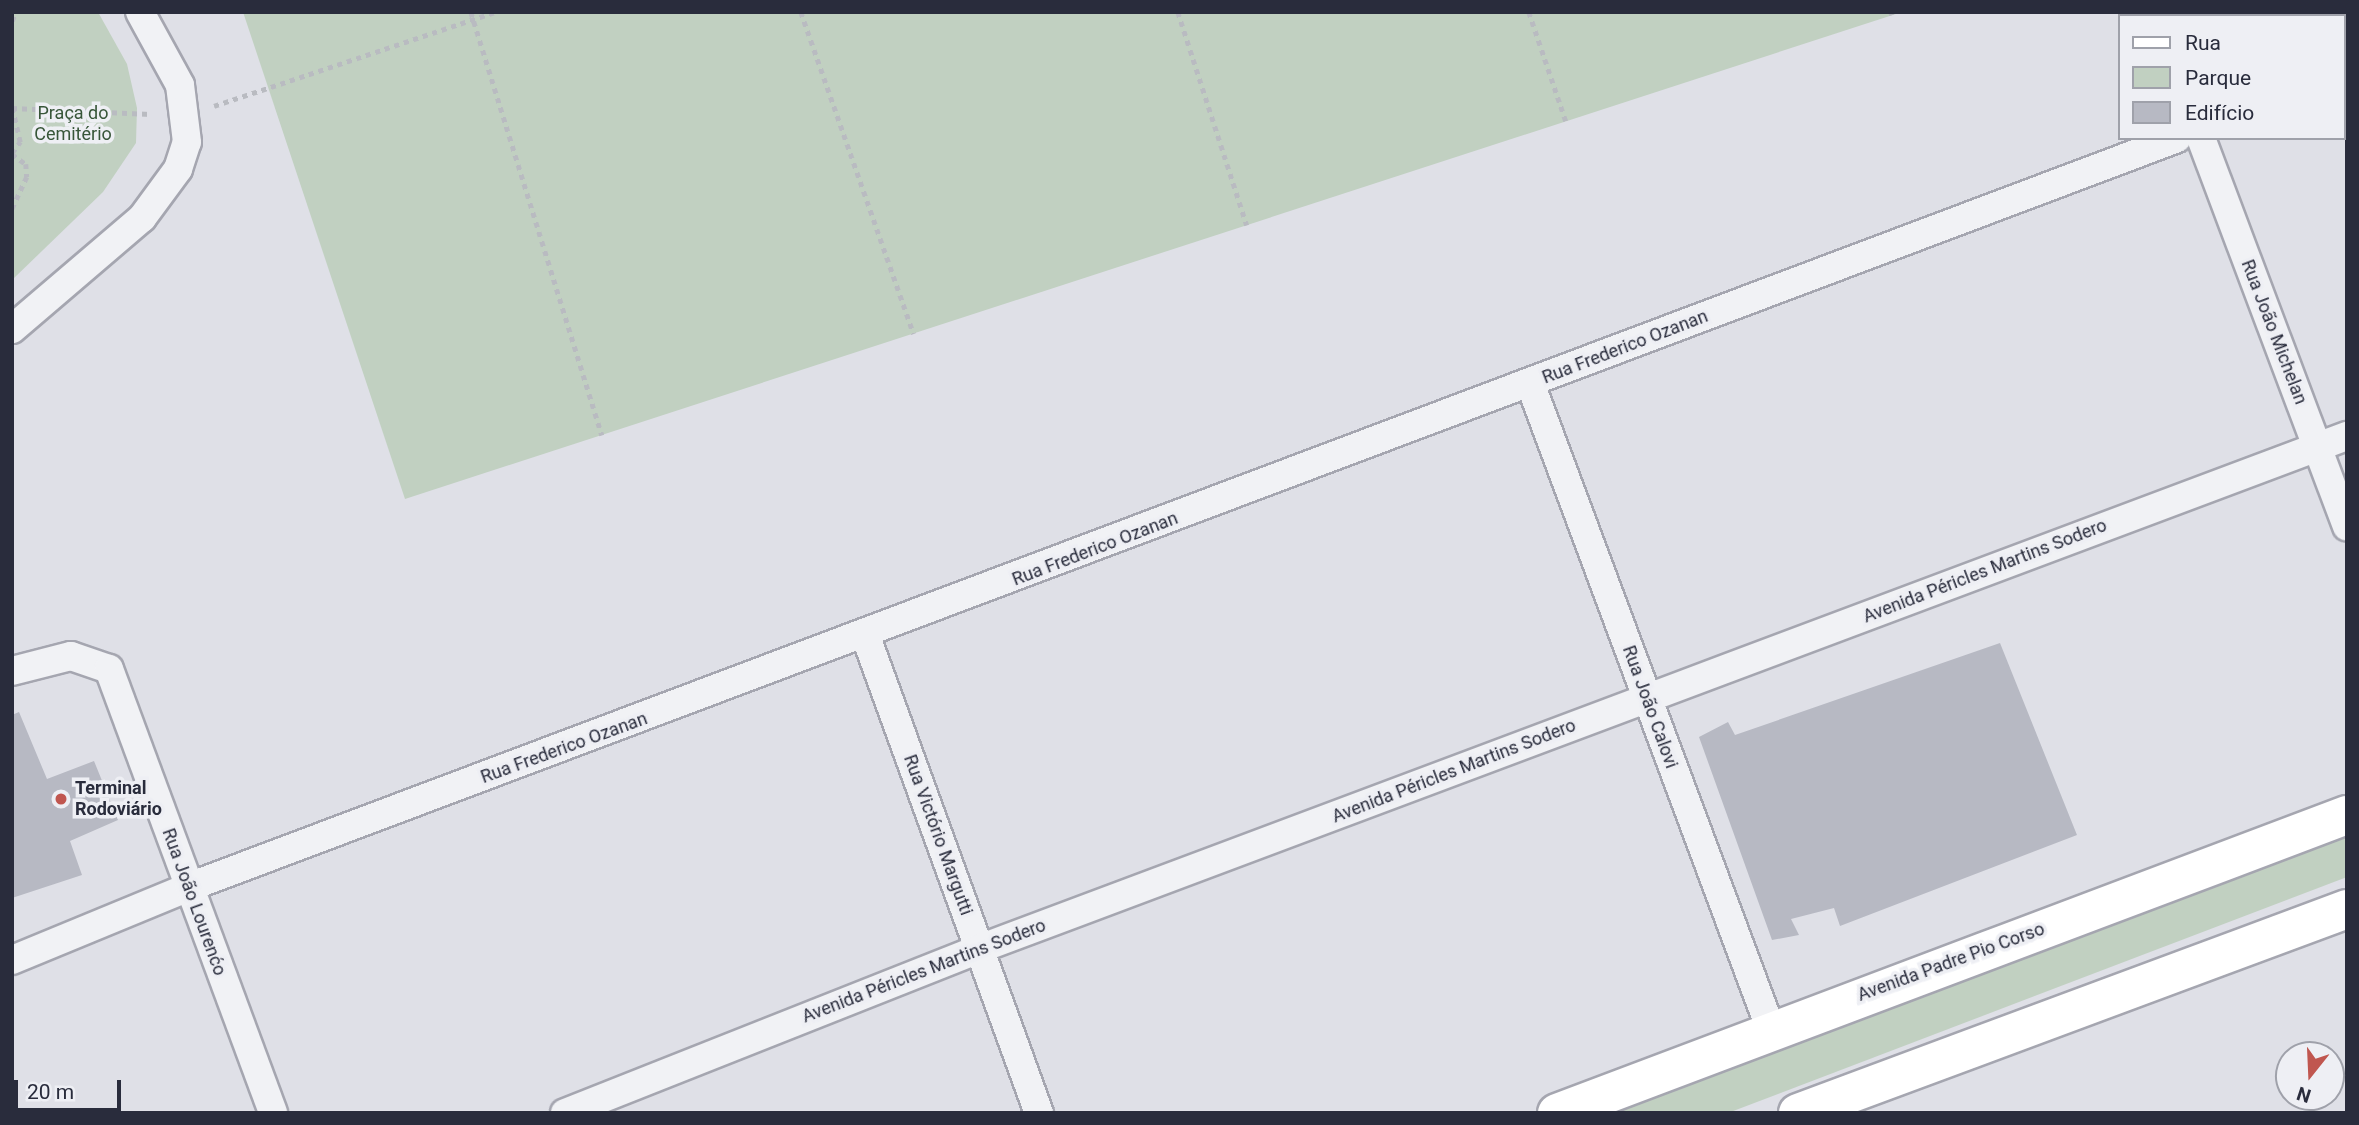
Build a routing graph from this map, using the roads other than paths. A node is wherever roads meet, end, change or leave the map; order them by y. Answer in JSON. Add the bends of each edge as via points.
{"nodes":[{"id":1,"x":140,"y":12,"type":"edge"},
{"id":2,"x":2172,"y":140,"type":"edge"},
{"id":3,"x":2202,"y":140,"type":"edge"},
{"id":4,"x":12,"y":329,"type":"edge"},
{"id":5,"x":1530,"y":383,"type":"junction"},
{"id":6,"x":2347,"y":436,"type":"edge"},
{"id":7,"x":2317,"y":447,"type":"junction"},
{"id":8,"x":2347,"y":527,"type":"edge"},
{"id":9,"x":866,"y":637,"type":"junction"},
{"id":10,"x":12,"y":671,"type":"edge"},
{"id":11,"x":1647,"y":698,"type":"junction"},
{"id":12,"x":2347,"y":815,"type":"edge"},
{"id":13,"x":189,"y":887,"type":"junction"},
{"id":14,"x":2347,"y":909,"type":"edge"},
{"id":15,"x":979,"y":949,"type":"junction"},
{"id":16,"x":12,"y":960,"type":"edge"},
{"id":17,"x":1771,"y":1030,"type":"junction"},
{"id":18,"x":1802,"y":1112,"type":"edge"},
{"id":19,"x":273,"y":1113,"type":"edge"},
{"id":20,"x":565,"y":1113,"type":"edge"},
{"id":21,"x":1039,"y":1113,"type":"edge"},
{"id":22,"x":1557,"y":1113,"type":"edge"}],
"edges":[{"from":1,"to":4,"type":"street","via":[[170,60],[186,116],[187,142],[166,189]]},
{"from":2,"to":5,"type":"street","name":"Rua Frederico Ozanan"},
{"from":3,"to":7,"type":"street","name":"Rua João Michelan"},
{"from":5,"to":9,"type":"street","name":"Rua Frederico Ozanan"},
{"from":5,"to":11,"type":"street","name":"Rua João Calovi"},
{"from":6,"to":7,"type":"street","name":"Avenida Péricles Martins Sodero"},
{"from":7,"to":8,"type":"street","name":"Rua João Michelan"},
{"from":7,"to":11,"type":"street","name":"Avenida Péricles Martins Sodero"},
{"from":9,"to":13,"type":"street","name":"Rua Frederico Ozanan"},
{"from":9,"to":15,"type":"street","name":"Rua Victório Margutti"},
{"from":10,"to":13,"type":"street","name":"Rua João Lourenćo","via":[[71,656],[109,669]]},
{"from":11,"to":15,"type":"street","name":"Avenida Péricles Martins Sodero"},
{"from":11,"to":17,"type":"street","name":"Rua João Calovi"},
{"from":12,"to":17,"type":"main road","name":"Avenida Padre Pio Corso"},
{"from":13,"to":16,"type":"street","name":"Rua Frederico Ozanan"},
{"from":13,"to":19,"type":"street","name":"Rua João Lourenćo"},
{"from":14,"to":18,"type":"main road"},
{"from":15,"to":20,"type":"street","name":"Avenida Péricles Martins Sodero"},
{"from":15,"to":21,"type":"street","name":"Rua Victório Margutti"},
{"from":17,"to":22,"type":"main road","name":"Avenida Padre Pio Corso"}]}
